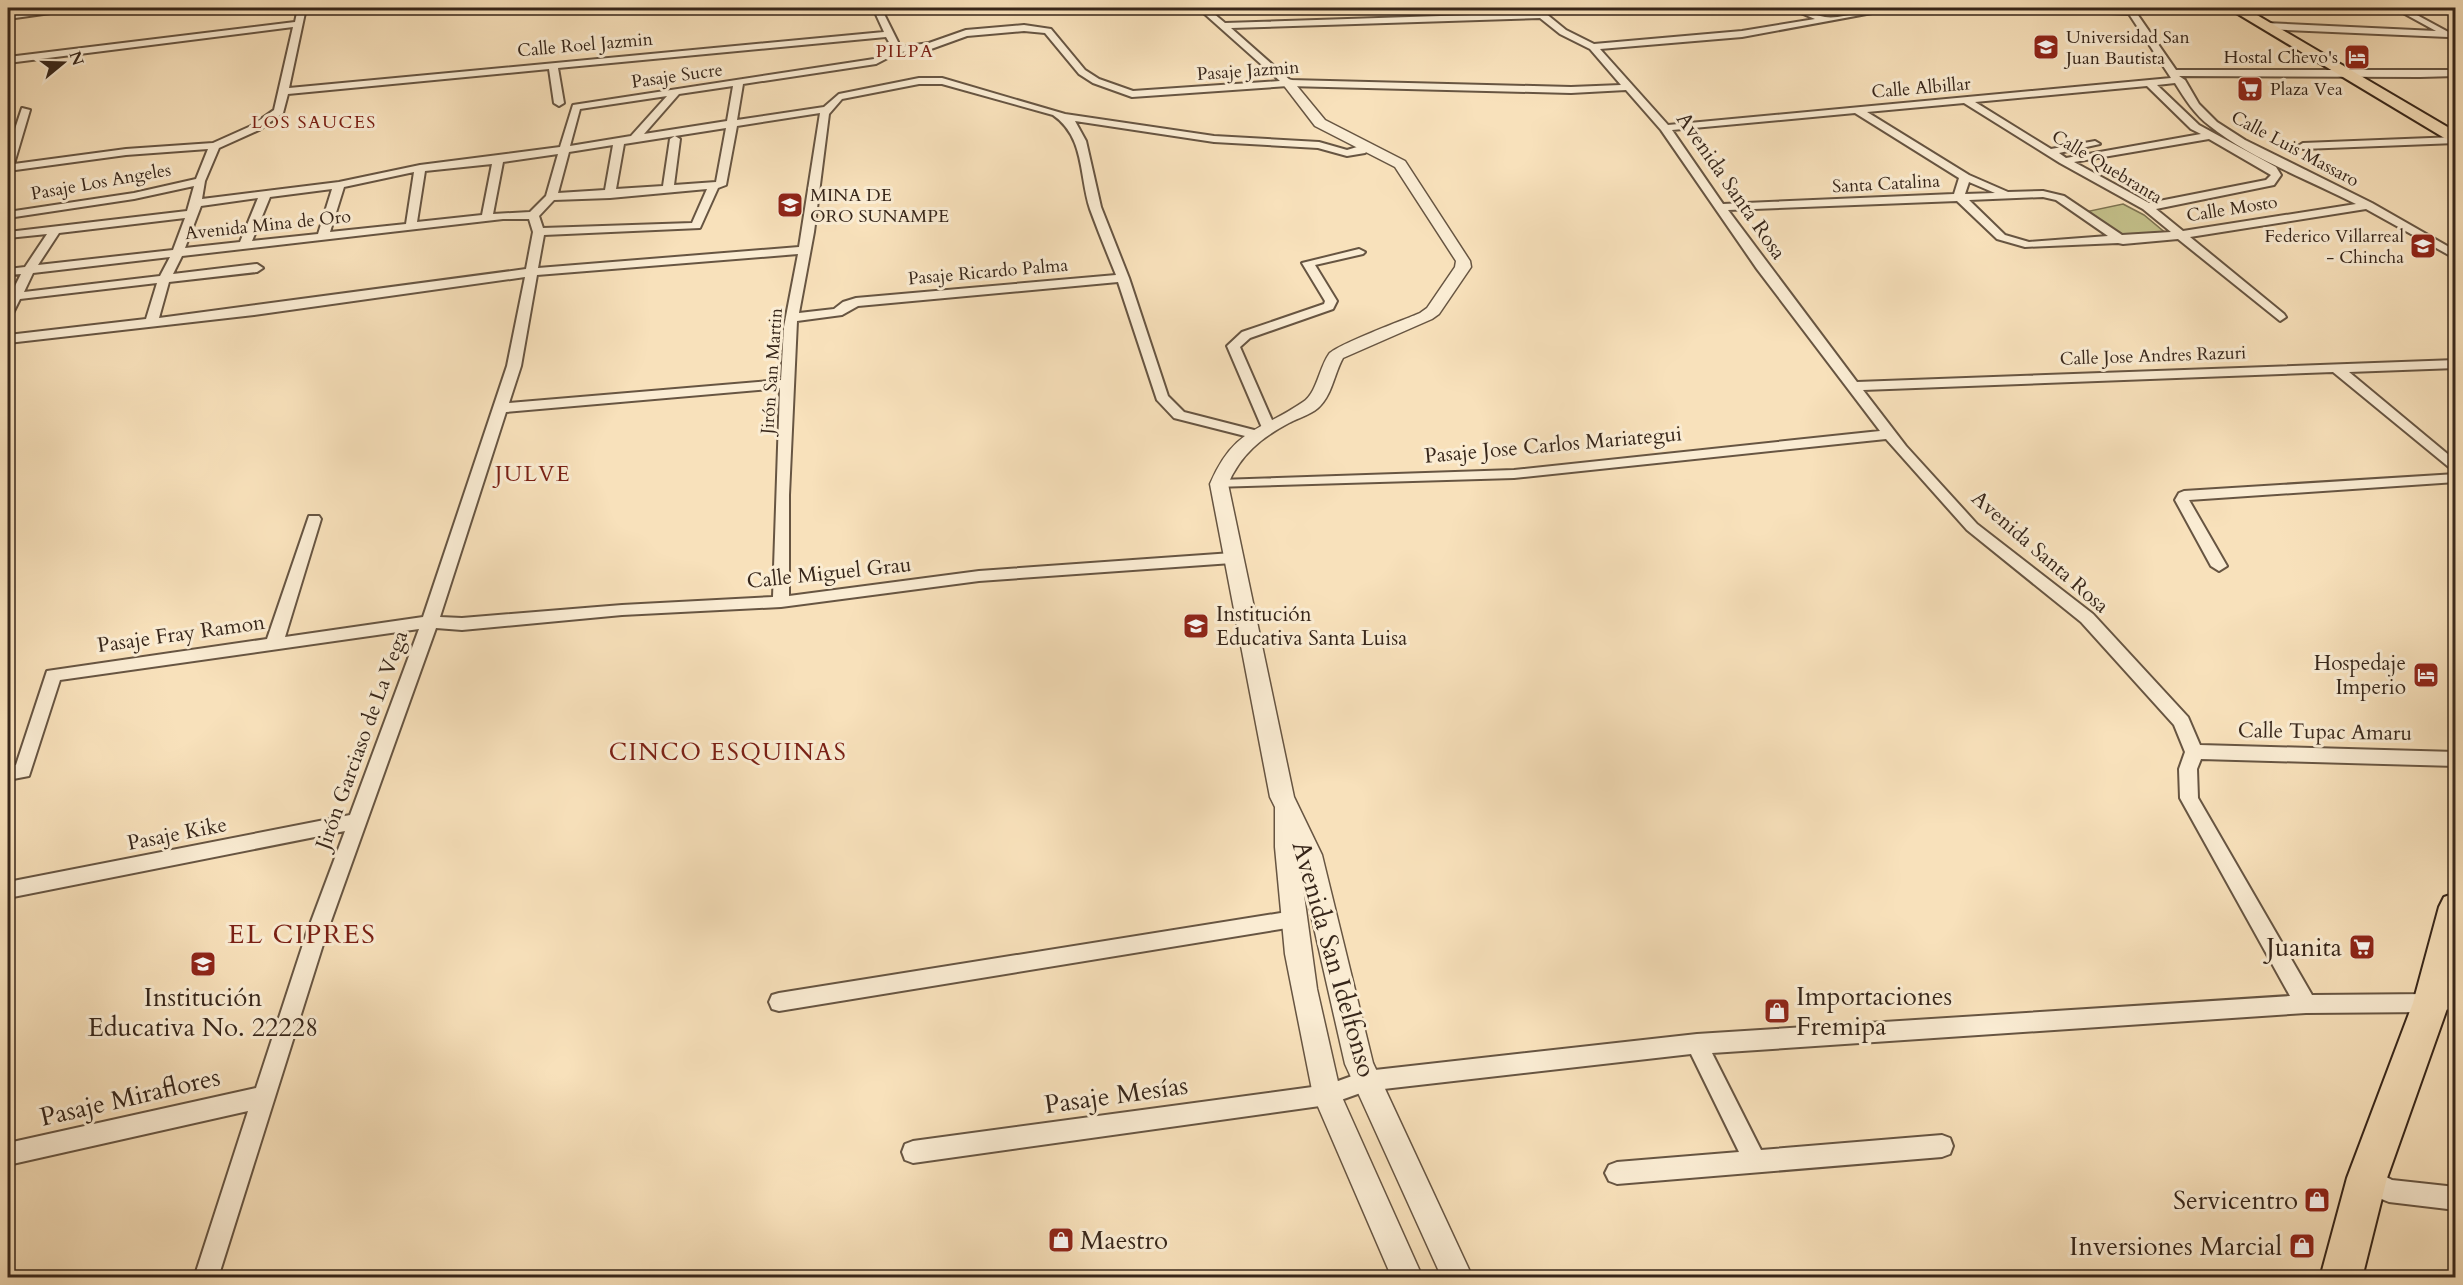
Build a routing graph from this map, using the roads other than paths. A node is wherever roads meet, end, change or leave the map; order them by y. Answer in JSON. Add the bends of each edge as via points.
{"nodes":[{"id":1,"x":82,"y":8,"type":"edge"},
{"id":2,"x":302,"y":8,"type":"edge"},
{"id":3,"x":877,"y":8,"type":"edge"},
{"id":4,"x":1202,"y":8,"type":"edge"},
{"id":5,"x":1793,"y":8,"type":"edge"},
{"id":6,"x":1895,"y":8,"type":"edge"},
{"id":7,"x":2070,"y":8,"type":"edge"},
{"id":8,"x":2235,"y":8,"type":"edge"},
{"id":9,"x":2398,"y":8,"type":"edge"},
{"id":10,"x":2412,"y":8,"type":"edge"},
{"id":11,"x":2449,"y":8,"type":"edge"},
{"id":12,"x":2130,"y":10,"type":"edge"},
{"id":13,"x":1537,"y":11,"type":"edge"},
{"id":14,"x":2456,"y":12,"type":"edge"},
{"id":15,"x":8,"y":17,"type":"edge"},
{"id":16,"x":1826,"y":20,"type":"junction"},
{"id":17,"x":297,"y":24,"type":"junction"},
{"id":18,"x":1224,"y":26,"type":"junction"},
{"id":19,"x":2266,"y":26,"type":"junction"},
{"id":20,"x":889,"y":34,"type":"junction"},
{"id":21,"x":2453,"y":34,"type":"edge"},
{"id":22,"x":1593,"y":46,"type":"junction"},
{"id":23,"x":897,"y":50,"type":"junction"},
{"id":24,"x":8,"y":60,"type":"edge"},
{"id":25,"x":553,"y":64,"type":"junction"},
{"id":26,"x":2343,"y":73,"type":"junction"},
{"id":27,"x":2456,"y":73,"type":"edge"},
{"id":28,"x":2176,"y":77,"type":"junction"},
{"id":29,"x":1288,"y":83,"type":"junction"},
{"id":30,"x":738,"y":84,"type":"junction"},
{"id":31,"x":2150,"y":84,"type":"junction"},
{"id":32,"x":1629,"y":87,"type":"junction"},
{"id":33,"x":284,"y":91,"type":"junction"},
{"id":34,"x":676,"y":92,"type":"junction"},
{"id":35,"x":1967,"y":101,"type":"junction"},
{"id":36,"x":559,"y":103,"type":"dead end"},
{"id":37,"x":827,"y":109,"type":"junction"},
{"id":38,"x":25,"y":110,"type":"dead end"},
{"id":39,"x":1857,"y":110,"type":"junction"},
{"id":40,"x":1065,"y":117,"type":"junction"},
{"id":41,"x":730,"y":124,"type":"junction"},
{"id":42,"x":2194,"y":127,"type":"junction"},
{"id":43,"x":1665,"y":128,"type":"junction"},
{"id":44,"x":2209,"y":136,"type":"junction"},
{"id":45,"x":636,"y":137,"type":"junction"},
{"id":46,"x":675,"y":139,"type":"dead end"},
{"id":47,"x":619,"y":140,"type":"junction"},
{"id":48,"x":2456,"y":140,"type":"edge"},
{"id":49,"x":2303,"y":146,"type":"dead end"},
{"id":50,"x":214,"y":147,"type":"junction"},
{"id":51,"x":1367,"y":147,"type":"junction"},
{"id":52,"x":566,"y":148,"type":"junction"},
{"id":53,"x":2049,"y":152,"type":"junction"},
{"id":54,"x":498,"y":160,"type":"junction"},
{"id":55,"x":2064,"y":161,"type":"junction"},
{"id":56,"x":8,"y":167,"type":"edge"},
{"id":57,"x":420,"y":168,"type":"junction"},
{"id":58,"x":1965,"y":177,"type":"junction"},
{"id":59,"x":200,"y":181,"type":"junction"},
{"id":60,"x":339,"y":185,"type":"junction"},
{"id":61,"x":713,"y":187,"type":"junction"},
{"id":62,"x":668,"y":190,"type":"junction"},
{"id":63,"x":2007,"y":194,"type":"junction"},
{"id":64,"x":265,"y":195,"type":"junction"},
{"id":65,"x":610,"y":195,"type":"junction"},
{"id":66,"x":551,"y":197,"type":"junction"},
{"id":67,"x":1959,"y":197,"type":"junction"},
{"id":68,"x":2368,"y":205,"type":"junction"},
{"id":69,"x":1721,"y":207,"type":"junction"},
{"id":70,"x":2147,"y":207,"type":"junction"},
{"id":71,"x":194,"y":209,"type":"junction"},
{"id":72,"x":8,"y":215,"type":"edge"},
{"id":73,"x":487,"y":218,"type":"junction"},
{"id":74,"x":536,"y":223,"type":"junction"},
{"id":75,"x":411,"y":226,"type":"junction"},
{"id":76,"x":56,"y":229,"type":"junction"},
{"id":77,"x":8,"y":235,"type":"edge"},
{"id":78,"x":2180,"y":236,"type":"junction"},
{"id":79,"x":322,"y":238,"type":"junction"},
{"id":80,"x":2123,"y":241,"type":"junction"},
{"id":81,"x":2456,"y":242,"type":"edge"},
{"id":82,"x":2434,"y":243,"type":"junction"},
{"id":83,"x":244,"y":246,"type":"junction"},
{"id":84,"x":805,"y":250,"type":"junction"},
{"id":85,"x":1359,"y":252,"type":"dead end"},
{"id":86,"x":178,"y":253,"type":"junction"},
{"id":87,"x":2456,"y":256,"type":"edge"},
{"id":88,"x":257,"y":268,"type":"dead end"},
{"id":89,"x":29,"y":269,"type":"junction"},
{"id":90,"x":8,"y":272,"type":"edge"},
{"id":91,"x":532,"y":273,"type":"junction"},
{"id":92,"x":1123,"y":278,"type":"junction"},
{"id":93,"x":164,"y":279,"type":"junction"},
{"id":94,"x":17,"y":296,"type":"junction"},
{"id":95,"x":8,"y":312,"type":"edge"},
{"id":96,"x":2280,"y":317,"type":"dead end"},
{"id":97,"x":792,"y":318,"type":"junction"},
{"id":98,"x":152,"y":322,"type":"junction"},
{"id":99,"x":8,"y":339,"type":"edge"},
{"id":100,"x":2456,"y":364,"type":"edge"},
{"id":101,"x":2335,"y":367,"type":"junction"},
{"id":102,"x":788,"y":383,"type":"junction"},
{"id":103,"x":1852,"y":387,"type":"junction"},
{"id":104,"x":500,"y":408,"type":"junction"},
{"id":105,"x":1260,"y":430,"type":"junction"},
{"id":106,"x":1889,"y":434,"type":"junction"},
{"id":107,"x":2456,"y":469,"type":"edge"},
{"id":108,"x":2456,"y":478,"type":"edge"},
{"id":109,"x":1219,"y":484,"type":"junction"},
{"id":110,"x":314,"y":519,"type":"dead end"},
{"id":111,"x":1232,"y":558,"type":"junction"},
{"id":112,"x":2219,"y":566,"type":"dead end"},
{"id":113,"x":781,"y":602,"type":"junction"},
{"id":114,"x":430,"y":622,"type":"junction"},
{"id":115,"x":274,"y":644,"type":"junction"},
{"id":116,"x":2194,"y":752,"type":"junction"},
{"id":117,"x":2456,"y":759,"type":"edge"},
{"id":118,"x":8,"y":773,"type":"edge"},
{"id":119,"x":1285,"y":804,"type":"junction"},
{"id":120,"x":356,"y":821,"type":"junction"},
{"id":121,"x":8,"y":890,"type":"edge"},
{"id":122,"x":2456,"y":907,"type":"edge"},
{"id":123,"x":1293,"y":919,"type":"junction"},
{"id":124,"x":2443,"y":1001,"type":"edge"},
{"id":125,"x":779,"y":1002,"type":"dead end"},
{"id":126,"x":2306,"y":1004,"type":"junction"},
{"id":127,"x":1697,"y":1044,"type":"junction"},
{"id":128,"x":1366,"y":1081,"type":"junction"},
{"id":129,"x":1327,"y":1095,"type":"junction"},
{"id":130,"x":264,"y":1096,"type":"junction"},
{"id":131,"x":1942,"y":1146,"type":"dead end"},
{"id":132,"x":913,"y":1152,"type":"dead end"},
{"id":133,"x":8,"y":1154,"type":"edge"},
{"id":134,"x":1755,"y":1161,"type":"junction"},
{"id":135,"x":1617,"y":1173,"type":"dead end"},
{"id":136,"x":2367,"y":1178,"type":"junction"},
{"id":137,"x":2456,"y":1199,"type":"edge"},
{"id":138,"x":206,"y":1278,"type":"edge"},
{"id":139,"x":1408,"y":1278,"type":"edge"},
{"id":140,"x":1458,"y":1278,"type":"edge"},
{"id":141,"x":2341,"y":1278,"type":"edge"}],
"edges":[{"from":1,"to":15,"type":"street"},
{"from":2,"to":17,"type":"street"},
{"from":3,"to":20,"type":"street"},
{"from":4,"to":18,"type":"street"},
{"from":5,"to":16,"type":"street"},
{"from":6,"to":16,"type":"street"},
{"from":7,"to":12,"type":"street"},
{"from":8,"to":19,"type":"highway"},
{"from":9,"to":21,"type":"street"},
{"from":10,"to":21,"type":"street"},
{"from":11,"to":14,"type":"street"},
{"from":12,"to":28,"type":"street","name":"Calle Luis Massaro"},
{"from":13,"to":18,"type":"street"},
{"from":13,"to":22,"type":"street","via":[[1563,32]]},
{"from":16,"to":22,"type":"street","via":[[1742,34]]},
{"from":17,"to":24,"type":"street"},
{"from":17,"to":33,"type":"street"},
{"from":18,"to":29,"type":"street"},
{"from":19,"to":21,"type":"street"},
{"from":19,"to":26,"type":"highway"},
{"from":20,"to":23,"type":"street"},
{"from":20,"to":25,"type":"street","name":"Calle Roel Jazmin"},
{"from":22,"to":32,"type":"street","name":"Avenida Santa Rosa"},
{"from":23,"to":29,"type":"street","name":"Pasaje Jazmin","via":[[932,46],[966,33],[1038,28],[1048,31],[1083,72],[1132,94]]},
{"from":23,"to":30,"type":"street","name":"Pasaje Sucre","via":[[876,61]]},
{"from":25,"to":33,"type":"street","name":"Calle Roel Jazmin"},
{"from":25,"to":36,"type":"street"},
{"from":26,"to":27,"type":"street","name":"Calle Albillar"},
{"from":26,"to":28,"type":"street","name":"Calle Albillar"},
{"from":26,"to":48,"type":"highway"},
{"from":28,"to":31,"type":"street","name":"Calle Albillar"},
{"from":28,"to":68,"type":"street","name":"Calle Luis Massaro","via":[[2195,106],[2213,124]]},
{"from":29,"to":32,"type":"street","name":"Pasaje Jazmin","via":[[1570,90]]},
{"from":29,"to":51,"type":"street","via":[[1320,123]]},
{"from":30,"to":34,"type":"street","name":"Pasaje Sucre"},
{"from":30,"to":41,"type":"street"},
{"from":31,"to":35,"type":"street","name":"Calle Albillar"},
{"from":31,"to":42,"type":"street"},
{"from":32,"to":43,"type":"street","name":"Avenida Santa Rosa"},
{"from":33,"to":50,"type":"street","via":[[275,116]]},
{"from":34,"to":45,"type":"street"},
{"from":34,"to":52,"type":"street","name":"Pasaje Sucre","via":[[576,107]]},
{"from":35,"to":39,"type":"street","name":"Calle Albillar"},
{"from":35,"to":53,"type":"street","name":"Calle Quebranta"},
{"from":37,"to":40,"type":"street","via":[[848,95],[919,81],[942,81]]},
{"from":37,"to":41,"type":"street"},
{"from":37,"to":84,"type":"street","name":"Jirón San Martin"},
{"from":38,"to":56,"type":"street"},
{"from":39,"to":43,"type":"street","name":"Calle Albillar"},
{"from":39,"to":58,"type":"street"},
{"from":40,"to":51,"type":"street","via":[[1214,139],[1319,145],[1347,153]]},
{"from":40,"to":92,"type":"street","via":[[1081,141],[1095,207]]},
{"from":41,"to":45,"type":"street"},
{"from":41,"to":61,"type":"street","via":[[729,159],[721,185]]},
{"from":42,"to":44,"type":"street"},
{"from":42,"to":53,"type":"street"},
{"from":43,"to":69,"type":"street","name":"Avenida Santa Rosa"},
{"from":44,"to":55,"type":"street"},
{"from":44,"to":70,"type":"street","via":[[2272,169],[2276,175],[2270,183]]},
{"from":45,"to":47,"type":"street"},
{"from":46,"to":62,"type":"street"},
{"from":47,"to":52,"type":"street"},
{"from":47,"to":65,"type":"street"},
{"from":48,"to":49,"type":"street"},
{"from":50,"to":56,"type":"street","via":[[126,152]]},
{"from":50,"to":59,"type":"street"},
{"from":51,"to":105,"type":"street","via":[[1404,169],[1461,255],[1463,267],[1433,311],[1336,355],[1311,405]]},
{"from":52,"to":54,"type":"street"},
{"from":52,"to":66,"type":"street","name":"Pasaje Sucre"},
{"from":53,"to":55,"type":"street","name":"Calle Quebranta"},
{"from":54,"to":57,"type":"street"},
{"from":54,"to":73,"type":"street"},
{"from":55,"to":70,"type":"street","name":"Calle Quebranta"},
{"from":57,"to":60,"type":"street"},
{"from":57,"to":75,"type":"street"},
{"from":58,"to":63,"type":"street"},
{"from":58,"to":67,"type":"street"},
{"from":59,"to":71,"type":"street"},
{"from":59,"to":72,"type":"street","name":"Pasaje Los Angeles","via":[[134,196]]},
{"from":60,"to":64,"type":"street"},
{"from":60,"to":79,"type":"street"},
{"from":61,"to":62,"type":"street"},
{"from":61,"to":74,"type":"street","name":"Avenida Mina de Oro","via":[[696,226]]},
{"from":62,"to":65,"type":"street"},
{"from":63,"to":67,"type":"street","name":"Santa Catalina"},
{"from":63,"to":80,"type":"street","name":"Santa Catalina","via":[[2052,195]]},
{"from":64,"to":71,"type":"street"},
{"from":64,"to":83,"type":"street"},
{"from":65,"to":66,"type":"street"},
{"from":66,"to":74,"type":"street","name":"Pasaje Sucre"},
{"from":67,"to":69,"type":"street","name":"Santa Catalina"},
{"from":67,"to":80,"type":"street","name":"Calle Mosto","via":[[2001,237],[2029,245]]},
{"from":68,"to":78,"type":"street","name":"Calle Mosto"},
{"from":68,"to":82,"type":"street","name":"Calle Luis Massaro"},
{"from":69,"to":103,"type":"street","name":"Avenida Santa Rosa"},
{"from":70,"to":78,"type":"street","name":"Calle Quebranta"},
{"from":71,"to":76,"type":"street"},
{"from":71,"to":86,"type":"street"},
{"from":73,"to":74,"type":"street","name":"Avenida Mina de Oro"},
{"from":73,"to":75,"type":"street","name":"Avenida Mina de Oro"},
{"from":74,"to":91,"type":"street","name":"Jirón Garciaso de La Vega"},
{"from":75,"to":79,"type":"street","name":"Avenida Mina de Oro"},
{"from":76,"to":77,"type":"street"},
{"from":76,"to":89,"type":"street"},
{"from":78,"to":80,"type":"street","name":"Calle Mosto"},
{"from":78,"to":96,"type":"street","name":"Calle Quebranta"},
{"from":79,"to":83,"type":"street","name":"Avenida Mina de Oro"},
{"from":81,"to":82,"type":"street"},
{"from":82,"to":87,"type":"street","name":"Calle Luis Massaro"},
{"from":83,"to":86,"type":"street","name":"Avenida Mina de Oro"},
{"from":84,"to":91,"type":"street"},
{"from":84,"to":97,"type":"street","name":"Jirón San Martin"},
{"from":85,"to":105,"type":"street","via":[[1315,259],[1306,265],[1331,301],[1329,306],[1235,342],[1233,346]]},
{"from":86,"to":89,"type":"street","name":"Avenida Mina de Oro"},
{"from":86,"to":93,"type":"street"},
{"from":88,"to":93,"type":"street"},
{"from":89,"to":90,"type":"street","name":"Avenida Mina de Oro"},
{"from":89,"to":94,"type":"street"},
{"from":91,"to":98,"type":"street"},
{"from":91,"to":104,"type":"street","name":"Jirón Garciaso de La Vega","via":[[514,366]]},
{"from":92,"to":97,"type":"street","name":"Pasaje Ricardo Palma","via":[[856,302],[838,312]]},
{"from":92,"to":105,"type":"street","via":[[1162,397],[1170,408],[1191,419]]},
{"from":93,"to":94,"type":"street"},
{"from":93,"to":98,"type":"street"},
{"from":94,"to":95,"type":"street"},
{"from":97,"to":102,"type":"street","name":"Jirón San Martin"},
{"from":98,"to":99,"type":"street"},
{"from":100,"to":101,"type":"street","name":"Calle Jose Andres Razuri"},
{"from":101,"to":103,"type":"street","name":"Calle Jose Andres Razuri"},
{"from":101,"to":107,"type":"street"},
{"from":102,"to":104,"type":"street"},
{"from":102,"to":113,"type":"street","name":"Jirón San Martin"},
{"from":103,"to":106,"type":"street","name":"Avenida Santa Rosa"},
{"from":104,"to":114,"type":"street","name":"Jirón Garciaso de La Vega"},
{"from":105,"to":109,"type":"street","via":[[1224,469]]},
{"from":106,"to":109,"type":"street","name":"Pasaje Jose Carlos Mariategui","via":[[1514,474]]},
{"from":106,"to":116,"type":"street","name":"Avenida Santa Rosa","via":[[1972,527],[2087,618],[2182,722]]},
{"from":108,"to":112,"type":"street","via":[[2184,496],[2182,500]]},
{"from":109,"to":111,"type":"street","name":"Avenida San Idelfonso"},
{"from":110,"to":115,"type":"street"},
{"from":111,"to":113,"type":"street","name":"Calle Miguel Grau","via":[[979,576]]},
{"from":111,"to":119,"type":"street","name":"Avenida San Idelfonso"},
{"from":113,"to":114,"type":"street","name":"Calle Miguel Grau","via":[[462,624]]},
{"from":114,"to":115,"type":"street","name":"Pasaje Fray Ramon"},
{"from":114,"to":120,"type":"street","name":"Jirón Garciaso de La Vega"},
{"from":115,"to":118,"type":"street","name":"Pasaje Fray Ramon","via":[[53,675],[23,771]]},
{"from":116,"to":117,"type":"street","name":"Calle Tupac Amaru"},
{"from":116,"to":126,"type":"street","via":[[2188,769],[2189,798]]},
{"from":119,"to":123,"type":"street","name":"Avenida San Idelfonso"},
{"from":119,"to":128,"type":"street","name":"Avenida San Idelfonso","via":[[1310,855],[1339,986]]},
{"from":120,"to":121,"type":"street","name":"Pasaje Kike"},
{"from":120,"to":130,"type":"street","name":"Jirón Garciaso de La Vega"},
{"from":122,"to":124,"type":"highway"},
{"from":123,"to":125,"type":"street"},
{"from":123,"to":129,"type":"street","name":"Avenida San Idelfonso"},
{"from":124,"to":126,"type":"street","name":"Pasaje Mesías"},
{"from":124,"to":136,"type":"highway"},
{"from":126,"to":127,"type":"street","name":"Pasaje Mesías"},
{"from":127,"to":128,"type":"street","name":"Pasaje Mesías"},
{"from":127,"to":134,"type":"street"},
{"from":128,"to":129,"type":"street","name":"Pasaje Mesías"},
{"from":128,"to":140,"type":"street","name":"Avenida San Idelfonso"},
{"from":129,"to":132,"type":"street","name":"Pasaje Mesías"},
{"from":129,"to":139,"type":"street","name":"Avenida San Idelfonso"},
{"from":130,"to":133,"type":"street","name":"Pasaje Miraflores"},
{"from":130,"to":138,"type":"street","name":"Jirón Garciaso de La Vega"},
{"from":131,"to":134,"type":"street"},
{"from":134,"to":135,"type":"street"},
{"from":136,"to":137,"type":"street","via":[[2389,1191]]},
{"from":136,"to":141,"type":"highway"}]}
